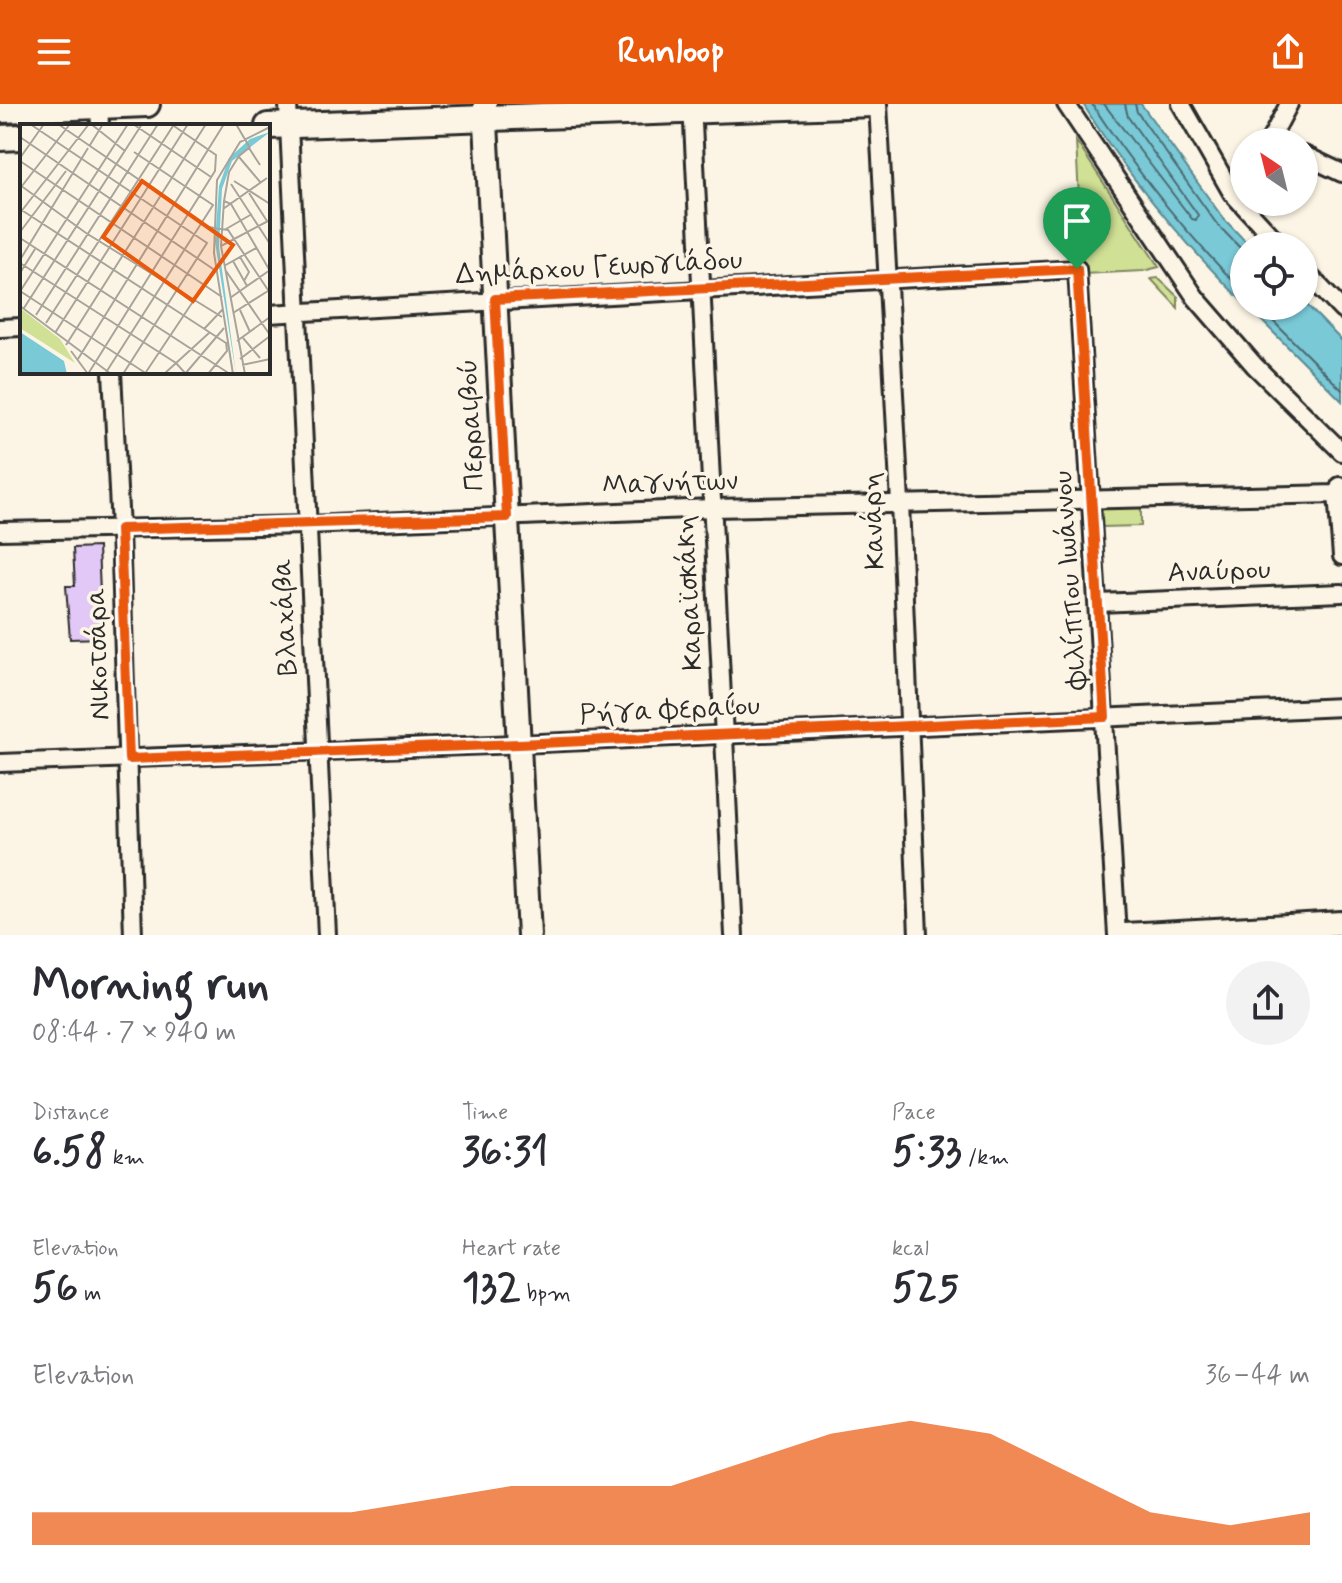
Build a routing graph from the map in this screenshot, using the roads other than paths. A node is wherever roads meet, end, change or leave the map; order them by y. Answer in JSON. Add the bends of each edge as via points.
{"nodes":[{"id":1,"x":147,"y":104,"type":"edge"},
{"id":2,"x":876,"y":104,"type":"edge"},
{"id":3,"x":1066,"y":104,"type":"edge"},
{"id":4,"x":1181,"y":104,"type":"edge"},
{"id":5,"x":1289,"y":104,"type":"edge"},
{"id":6,"x":692,"y":107,"type":"edge"},
{"id":7,"x":0,"y":110,"type":"edge"},
{"id":8,"x":485,"y":111,"type":"edge"},
{"id":9,"x":99,"y":112,"type":"edge"},
{"id":10,"x":282,"y":119,"type":"edge"},
{"id":11,"x":1278,"y":128,"type":"edge"},
{"id":12,"x":20,"y":137,"type":"edge"},
{"id":13,"x":0,"y":138,"type":"edge"},
{"id":14,"x":1318,"y":162,"type":"edge"},
{"id":15,"x":1342,"y":173,"type":"edge"},
{"id":16,"x":1230,"y":180,"type":"edge"},
{"id":17,"x":1257,"y":216,"type":"edge"},
{"id":18,"x":1270,"y":232,"type":"edge"},
{"id":19,"x":1077,"y":269,"type":"joint"},
{"id":20,"x":886,"y":280,"type":"junction"},
{"id":21,"x":1318,"y":285,"type":"edge"},
{"id":22,"x":702,"y":288,"type":"junction"},
{"id":23,"x":495,"y":299,"type":"junction"},
{"id":24,"x":1342,"y":310,"type":"edge"},
{"id":25,"x":296,"y":312,"type":"junction"},
{"id":26,"x":270,"y":314,"type":"edge"},
{"id":27,"x":20,"y":327,"type":"edge"},
{"id":28,"x":0,"y":328,"type":"edge"},
{"id":29,"x":112,"y":374,"type":"edge"},
{"id":30,"x":1342,"y":452,"type":"edge"},
{"id":31,"x":1340,"y":488,"type":"edge"},
{"id":32,"x":1092,"y":499,"type":"junction"},
{"id":33,"x":900,"y":503,"type":"junction"},
{"id":34,"x":712,"y":508,"type":"junction"},
{"id":35,"x":507,"y":517,"type":"junction"},
{"id":36,"x":307,"y":525,"type":"junction"},
{"id":37,"x":120,"y":529,"type":"junction"},
{"id":38,"x":0,"y":531,"type":"edge"},
{"id":39,"x":1342,"y":556,"type":"edge"},
{"id":40,"x":1342,"y":593,"type":"edge"},
{"id":41,"x":1098,"y":603,"type":"junction"},
{"id":42,"x":1342,"y":707,"type":"edge"},
{"id":43,"x":1105,"y":717,"type":"junction"},
{"id":44,"x":909,"y":726,"type":"junction"},
{"id":45,"x":723,"y":734,"type":"junction"},
{"id":46,"x":519,"y":744,"type":"junction"},
{"id":47,"x":319,"y":751,"type":"junction"},
{"id":48,"x":129,"y":759,"type":"junction"},
{"id":49,"x":0,"y":763,"type":"edge"},
{"id":50,"x":1342,"y":923,"type":"edge"},
{"id":51,"x":133,"y":935,"type":"edge"},
{"id":52,"x":327,"y":935,"type":"edge"},
{"id":53,"x":529,"y":935,"type":"edge"},
{"id":54,"x":734,"y":935,"type":"edge"},
{"id":55,"x":918,"y":935,"type":"edge"},
{"id":56,"x":1117,"y":935,"type":"edge"},
{"id":57,"x":1125,"y":935,"type":"edge"}],
"edges":[{"from":1,"to":9,"type":"main road"},
{"from":2,"to":6,"type":"main road"},
{"from":2,"to":20,"type":"street","name":"Κανάρη"},
{"from":3,"to":30,"type":"street","via":[[1196,298]]},
{"from":4,"to":16,"type":"street"},
{"from":5,"to":11,"type":"street"},
{"from":6,"to":8,"type":"main road"},
{"from":6,"to":22,"type":"street","name":"Καραϊσκάκη"},
{"from":7,"to":9,"type":"main road"},
{"from":8,"to":10,"type":"main road"},
{"from":8,"to":23,"type":"street","name":"Περραιβού"},
{"from":10,"to":25,"type":"street","name":"Βλαχάβα"},
{"from":12,"to":13,"type":"main road"},
{"from":14,"to":15,"type":"street"},
{"from":17,"to":18,"type":"street"},
{"from":19,"to":20,"type":"street","name":"Δημάρχου Γεωργιάδου"},
{"from":19,"to":32,"type":"street","name":"Φιλίππου Ιωάννου"},
{"from":20,"to":22,"type":"street","name":"Δημάρχου Γεωργιάδου"},
{"from":20,"to":33,"type":"street","name":"Κανάρη"},
{"from":21,"to":24,"type":"street"},
{"from":22,"to":23,"type":"street","name":"Δημάρχου Γεωργιάδου"},
{"from":22,"to":34,"type":"street","name":"Καραϊσκάκη"},
{"from":23,"to":25,"type":"street","name":"Δημάρχου Γεωργιάδου"},
{"from":23,"to":35,"type":"street","name":"Περραιβού"},
{"from":25,"to":26,"type":"street","name":"Δημάρχου Γεωργιάδου"},
{"from":25,"to":36,"type":"street","name":"Βλαχάβα"},
{"from":27,"to":28,"type":"street"},
{"from":29,"to":37,"type":"street","name":"Νικοτσάρα"},
{"from":31,"to":32,"type":"street","name":"Μαγνήτων"},
{"from":31,"to":39,"type":"street"},
{"from":32,"to":33,"type":"street","name":"Μαγνήτων"},
{"from":32,"to":41,"type":"street","name":"Φιλίππου Ιωάννου"},
{"from":33,"to":34,"type":"street","name":"Μαγνήτων"},
{"from":33,"to":44,"type":"street","name":"Κανάρη"},
{"from":34,"to":35,"type":"street","name":"Μαγνήτων"},
{"from":34,"to":45,"type":"street","name":"Καραϊσκάκη"},
{"from":35,"to":36,"type":"street","name":"Μαγνήτων"},
{"from":35,"to":46,"type":"street","name":"Περραιβού"},
{"from":36,"to":37,"type":"street","name":"Μαγνήτων"},
{"from":36,"to":47,"type":"street","name":"Βλαχάβα"},
{"from":37,"to":38,"type":"street","name":"Μαγνήτων"},
{"from":37,"to":48,"type":"street","name":"Νικοτσάρα"},
{"from":40,"to":41,"type":"street","name":"Αναύρου"},
{"from":41,"to":43,"type":"street","name":"Φιλίππου Ιωάννου"},
{"from":42,"to":43,"type":"street","name":"Ρήγα Φεραίου"},
{"from":43,"to":44,"type":"street","name":"Ρήγα Φεραίου"},
{"from":43,"to":56,"type":"street","name":"Φιλίππου Ιωάννου"},
{"from":44,"to":45,"type":"street","name":"Ρήγα Φεραίου"},
{"from":44,"to":55,"type":"street","name":"Κανάρη"},
{"from":45,"to":46,"type":"street","name":"Ρήγα Φεραίου"},
{"from":45,"to":54,"type":"street","name":"Καραϊσκάκη"},
{"from":46,"to":47,"type":"street","name":"Ρήγα Φεραίου"},
{"from":46,"to":53,"type":"street","name":"Περραιβού"},
{"from":47,"to":48,"type":"street","name":"Ρήγα Φεραίου"},
{"from":47,"to":52,"type":"street","name":"Βλαχάβα"},
{"from":48,"to":49,"type":"street","name":"Ρήγα Φεραίου"},
{"from":48,"to":51,"type":"street","name":"Νικοτσάρα"},
{"from":50,"to":57,"type":"street"}]}
